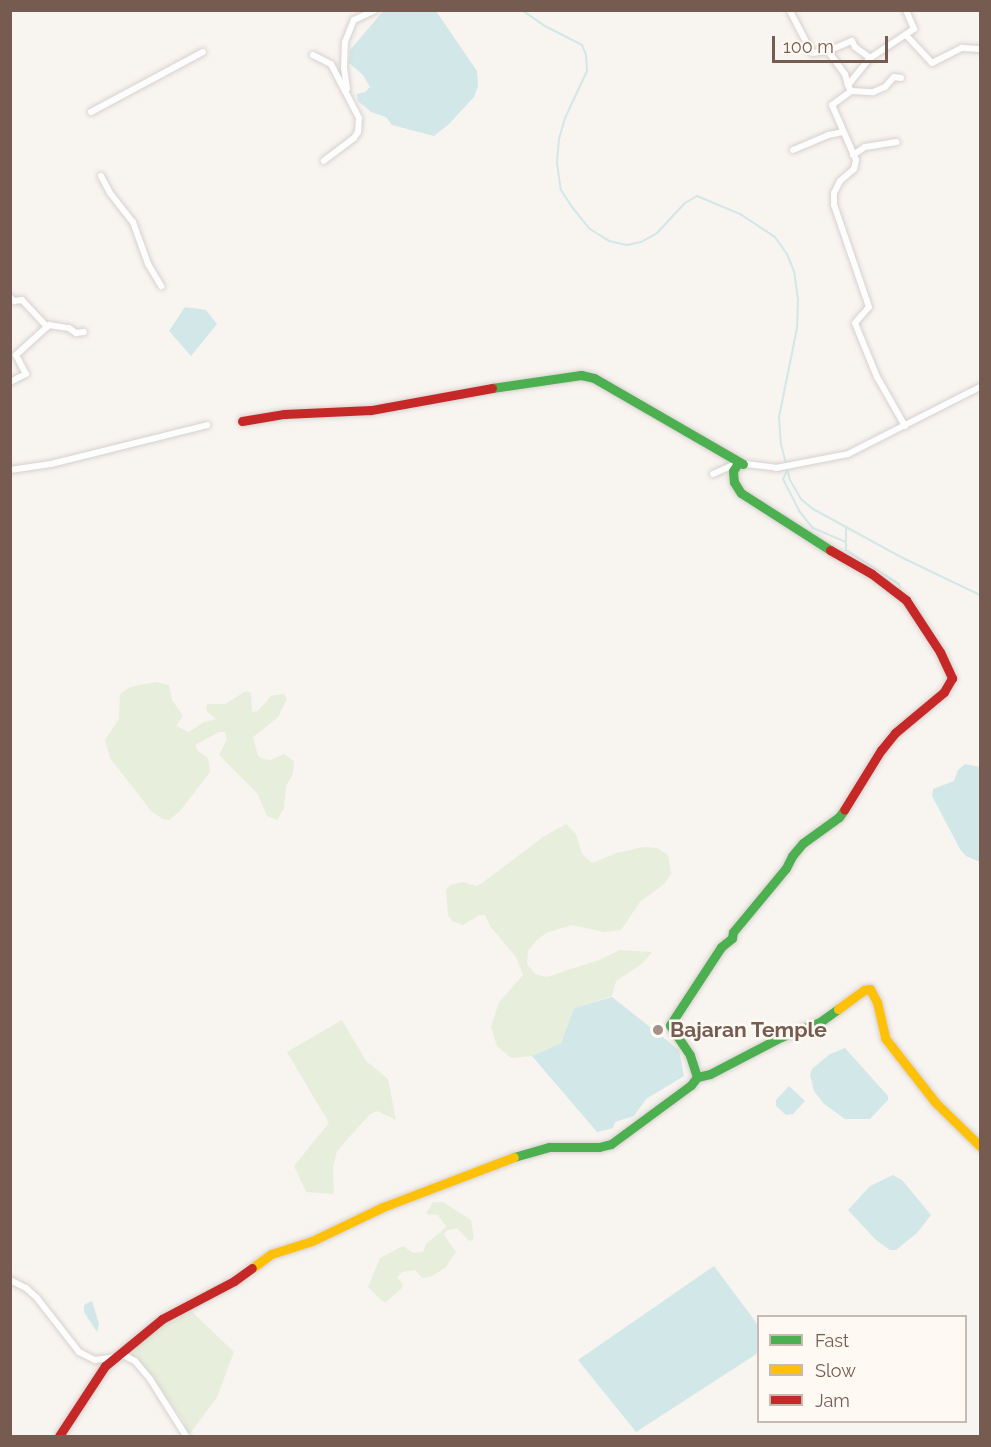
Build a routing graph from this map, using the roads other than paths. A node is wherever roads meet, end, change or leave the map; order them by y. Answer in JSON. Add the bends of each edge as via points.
{"nodes":[{"id":1,"x":375,"y":10,"type":"edge"},
{"id":2,"x":906,"y":10,"type":"edge"},
{"id":3,"x":790,"y":11,"type":"edge"},
{"id":4,"x":906,"y":35,"type":"junction"},
{"id":5,"x":981,"y":49,"type":"edge"},
{"id":6,"x":828,"y":51,"type":"junction"},
{"id":7,"x":203,"y":52,"type":"dead end"},
{"id":8,"x":313,"y":55,"type":"dead end"},
{"id":9,"x":870,"y":57,"type":"junction"},
{"id":10,"x":901,"y":78,"type":"dead end"},
{"id":11,"x":850,"y":88,"type":"junction"},
{"id":12,"x":347,"y":93,"type":"junction"},
{"id":13,"x":91,"y":112,"type":"dead end"},
{"id":14,"x":843,"y":132,"type":"junction"},
{"id":15,"x":897,"y":142,"type":"dead end"},
{"id":16,"x":793,"y":150,"type":"dead end"},
{"id":17,"x":853,"y":155,"type":"junction"},
{"id":18,"x":324,"y":161,"type":"dead end"},
{"id":19,"x":101,"y":176,"type":"dead end"},
{"id":20,"x":161,"y":286,"type":"dead end"},
{"id":21,"x":10,"y":297,"type":"edge"},
{"id":22,"x":47,"y":327,"type":"junction"},
{"id":23,"x":84,"y":332,"type":"dead end"},
{"id":24,"x":10,"y":382,"type":"edge"},
{"id":25,"x":981,"y":387,"type":"edge"},
{"id":26,"x":242,"y":421,"type":"dead end"},
{"id":27,"x":207,"y":424,"type":"dead end"},
{"id":28,"x":905,"y":426,"type":"junction"},
{"id":29,"x":741,"y":464,"type":"junction"},
{"id":30,"x":10,"y":470,"type":"edge"},
{"id":31,"x":713,"y":474,"type":"dead end"},
{"id":32,"x":697,"y":1077,"type":"junction"},
{"id":33,"x":981,"y":1146,"type":"edge"},
{"id":34,"x":10,"y":1280,"type":"edge"},
{"id":35,"x":118,"y":1357,"type":"junction"},
{"id":36,"x":59,"y":1437,"type":"edge"},
{"id":37,"x":186,"y":1437,"type":"edge"}],
"edges":[{"from":1,"to":12,"type":"street","via":[[354,20],[345,42]]},
{"from":2,"to":4,"type":"street","via":[[914,29]]},
{"from":3,"to":6,"type":"street","via":[[812,53]]},
{"from":4,"to":5,"type":"street","via":[[932,63],[962,48]]},
{"from":4,"to":9,"type":"street"},
{"from":6,"to":9,"type":"street","via":[[852,41]]},
{"from":6,"to":11,"type":"street"},
{"from":7,"to":13,"type":"street"},
{"from":8,"to":12,"type":"street","via":[[331,64]]},
{"from":9,"to":11,"type":"street"},
{"from":10,"to":11,"type":"street","via":[[894,77],[873,92]]},
{"from":11,"to":14,"type":"street","via":[[832,105]]},
{"from":12,"to":18,"type":"street","via":[[359,118],[358,132]]},
{"from":14,"to":16,"type":"street"},
{"from":14,"to":17,"type":"street"},
{"from":15,"to":17,"type":"street","via":[[865,147]]},
{"from":17,"to":28,"type":"street","via":[[854,169],[840,181],[834,205],[869,307],[855,323],[877,377]]},
{"from":19,"to":20,"type":"street","via":[[133,222],[148,264]]},
{"from":21,"to":22,"type":"street","via":[[22,300]]},
{"from":22,"to":23,"type":"street"},
{"from":22,"to":24,"type":"street","via":[[16,355],[26,374]]},
{"from":25,"to":28,"type":"street"},
{"from":26,"to":29,"type":"street","via":[[284,414],[371,410],[581,375],[630,397]]},
{"from":27,"to":30,"type":"street","via":[[51,464]]},
{"from":28,"to":29,"type":"street","via":[[848,454],[776,468]]},
{"from":29,"to":31,"type":"street"},
{"from":29,"to":32,"type":"street","via":[[733,471],[741,493],[872,573],[906,600],[952,678],[944,692],[895,733],[881,750],[839,817],[792,856],[732,938],[721,947],[670,1025],[690,1055]]},
{"from":32,"to":33,"type":"street","via":[[710,1074],[781,1036],[808,1028],[870,989],[885,1038],[935,1102]]},
{"from":32,"to":35,"type":"street","via":[[611,1144],[549,1147],[521,1154],[383,1207],[312,1241],[271,1254],[234,1281],[162,1319]]},
{"from":34,"to":35,"type":"street","via":[[37,1298],[79,1352],[95,1360]]},
{"from":35,"to":36,"type":"street","via":[[100,1373]]},
{"from":35,"to":37,"type":"street","via":[[130,1358],[144,1371]]}]}
